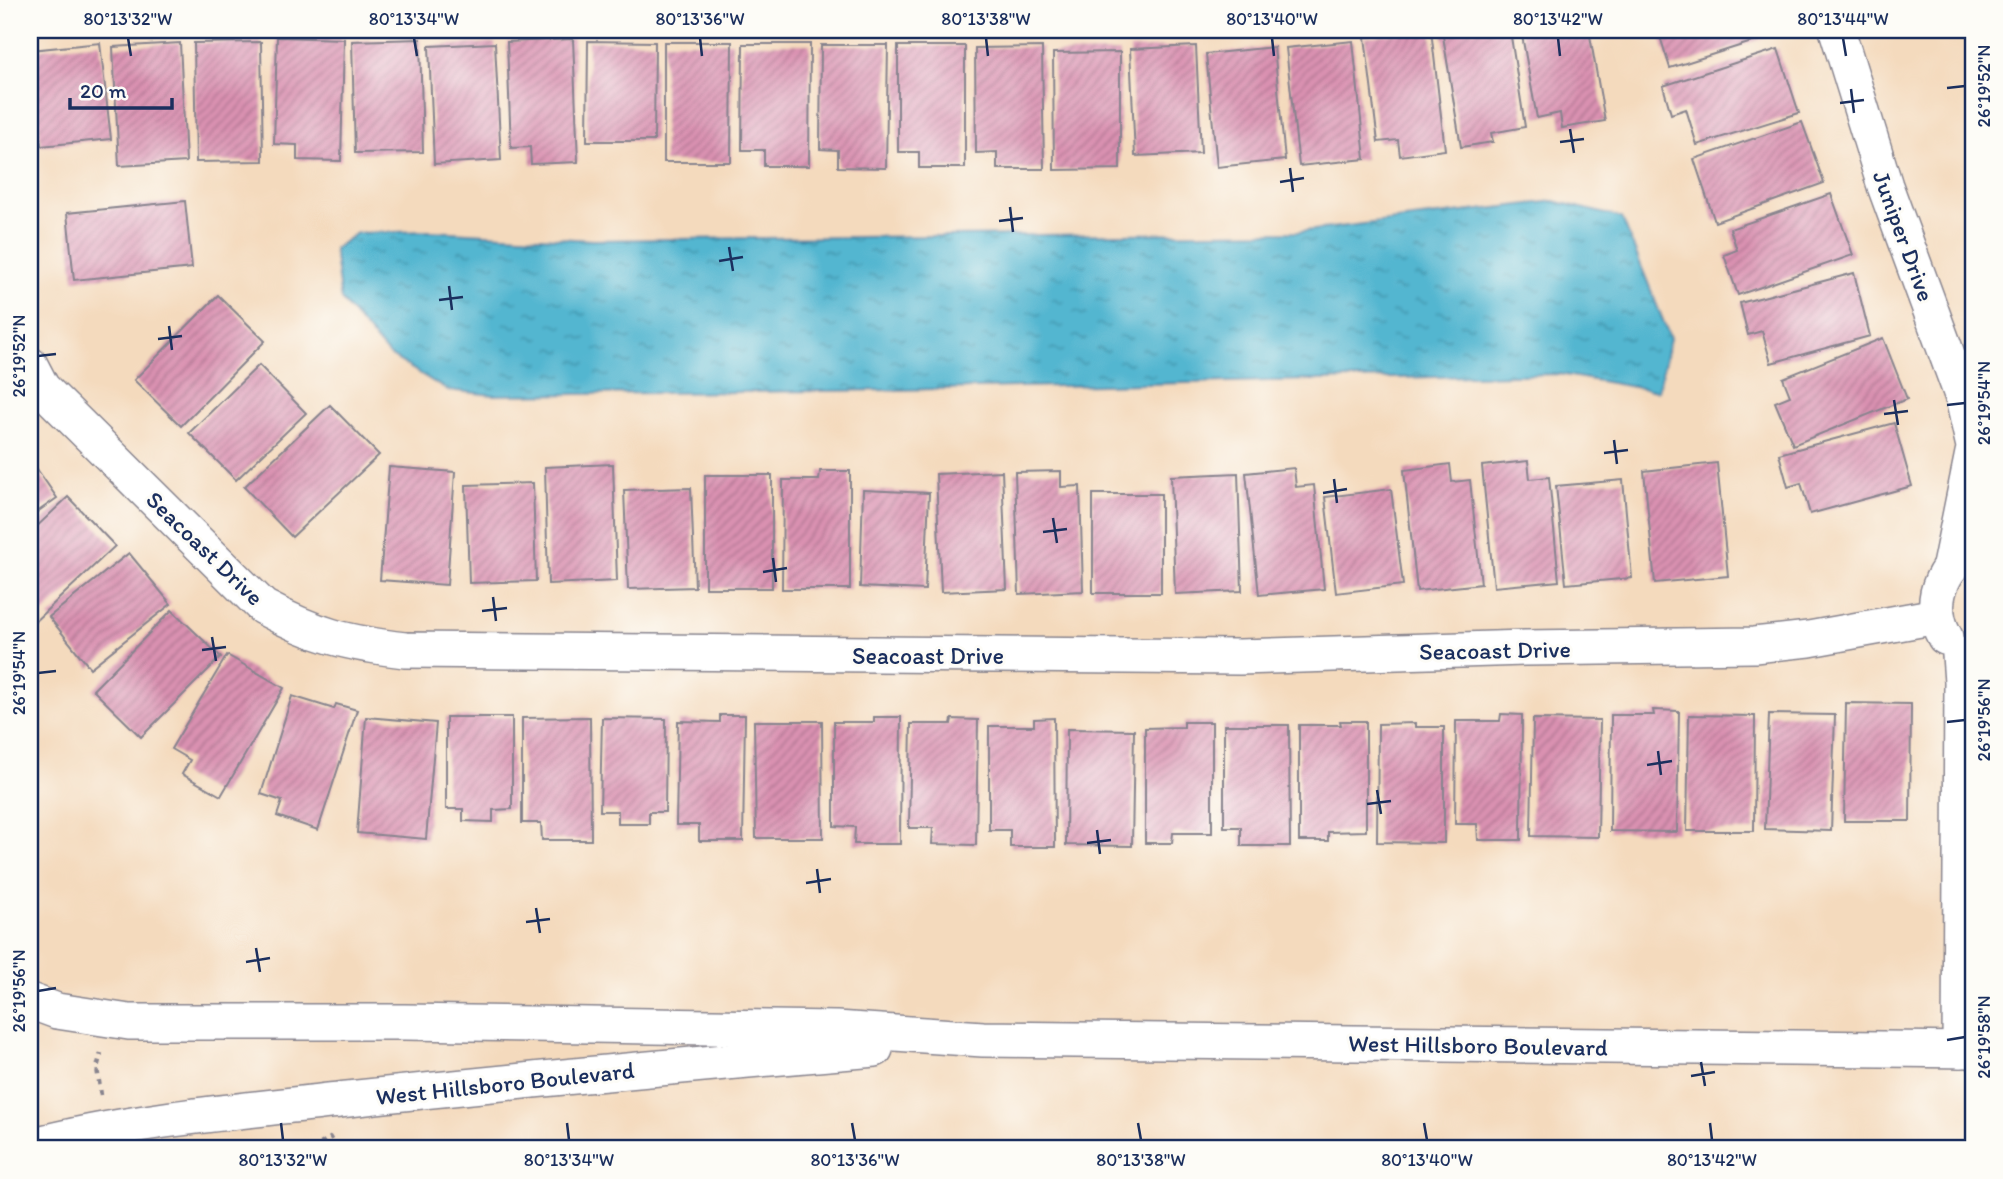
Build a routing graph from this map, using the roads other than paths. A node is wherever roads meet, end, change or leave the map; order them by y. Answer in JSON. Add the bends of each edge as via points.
{"nodes":[{"id":1,"x":1837,"y":30,"type":"edge"},
{"id":2,"x":30,"y":365,"type":"edge"},
{"id":3,"x":1973,"y":442,"type":"edge"},
{"id":4,"x":1973,"y":453,"type":"edge"},
{"id":5,"x":1961,"y":557,"type":"edge"},
{"id":6,"x":1937,"y":617,"type":"junction"},
{"id":7,"x":1966,"y":660,"type":"edge"},
{"id":8,"x":1968,"y":829,"type":"edge"},
{"id":9,"x":30,"y":1000,"type":"edge"},
{"id":10,"x":983,"y":1040,"type":"junction"},
{"id":11,"x":1967,"y":1050,"type":"edge"},
{"id":12,"x":30,"y":1146,"type":"edge"}],
"edges":[{"from":1,"to":3,"type":"street","name":"Juniper Drive","via":[[1889,197],[1963,398]]},
{"from":2,"to":6,"type":"street","name":"Seacoast Drive","via":[[42,388],[263,607],[305,630],[346,643],[405,650],[1240,657],[1754,645]]},
{"from":4,"to":5,"type":"street"},
{"from":5,"to":6,"type":"street","via":[[1936,599]]},
{"from":6,"to":7,"type":"street","via":[[1945,638]]},
{"from":7,"to":8,"type":"street"},
{"from":8,"to":11,"type":"street"},
{"from":9,"to":10,"type":"street","name":"West Hillsboro Boulevard","via":[[81,1017],[130,1022],[836,1029]]},
{"from":10,"to":11,"type":"street","name":"West Hillsboro Boulevard"},
{"from":10,"to":12,"type":"street","name":"West Hillsboro Boulevard","via":[[238,1111],[107,1129]]}]}
